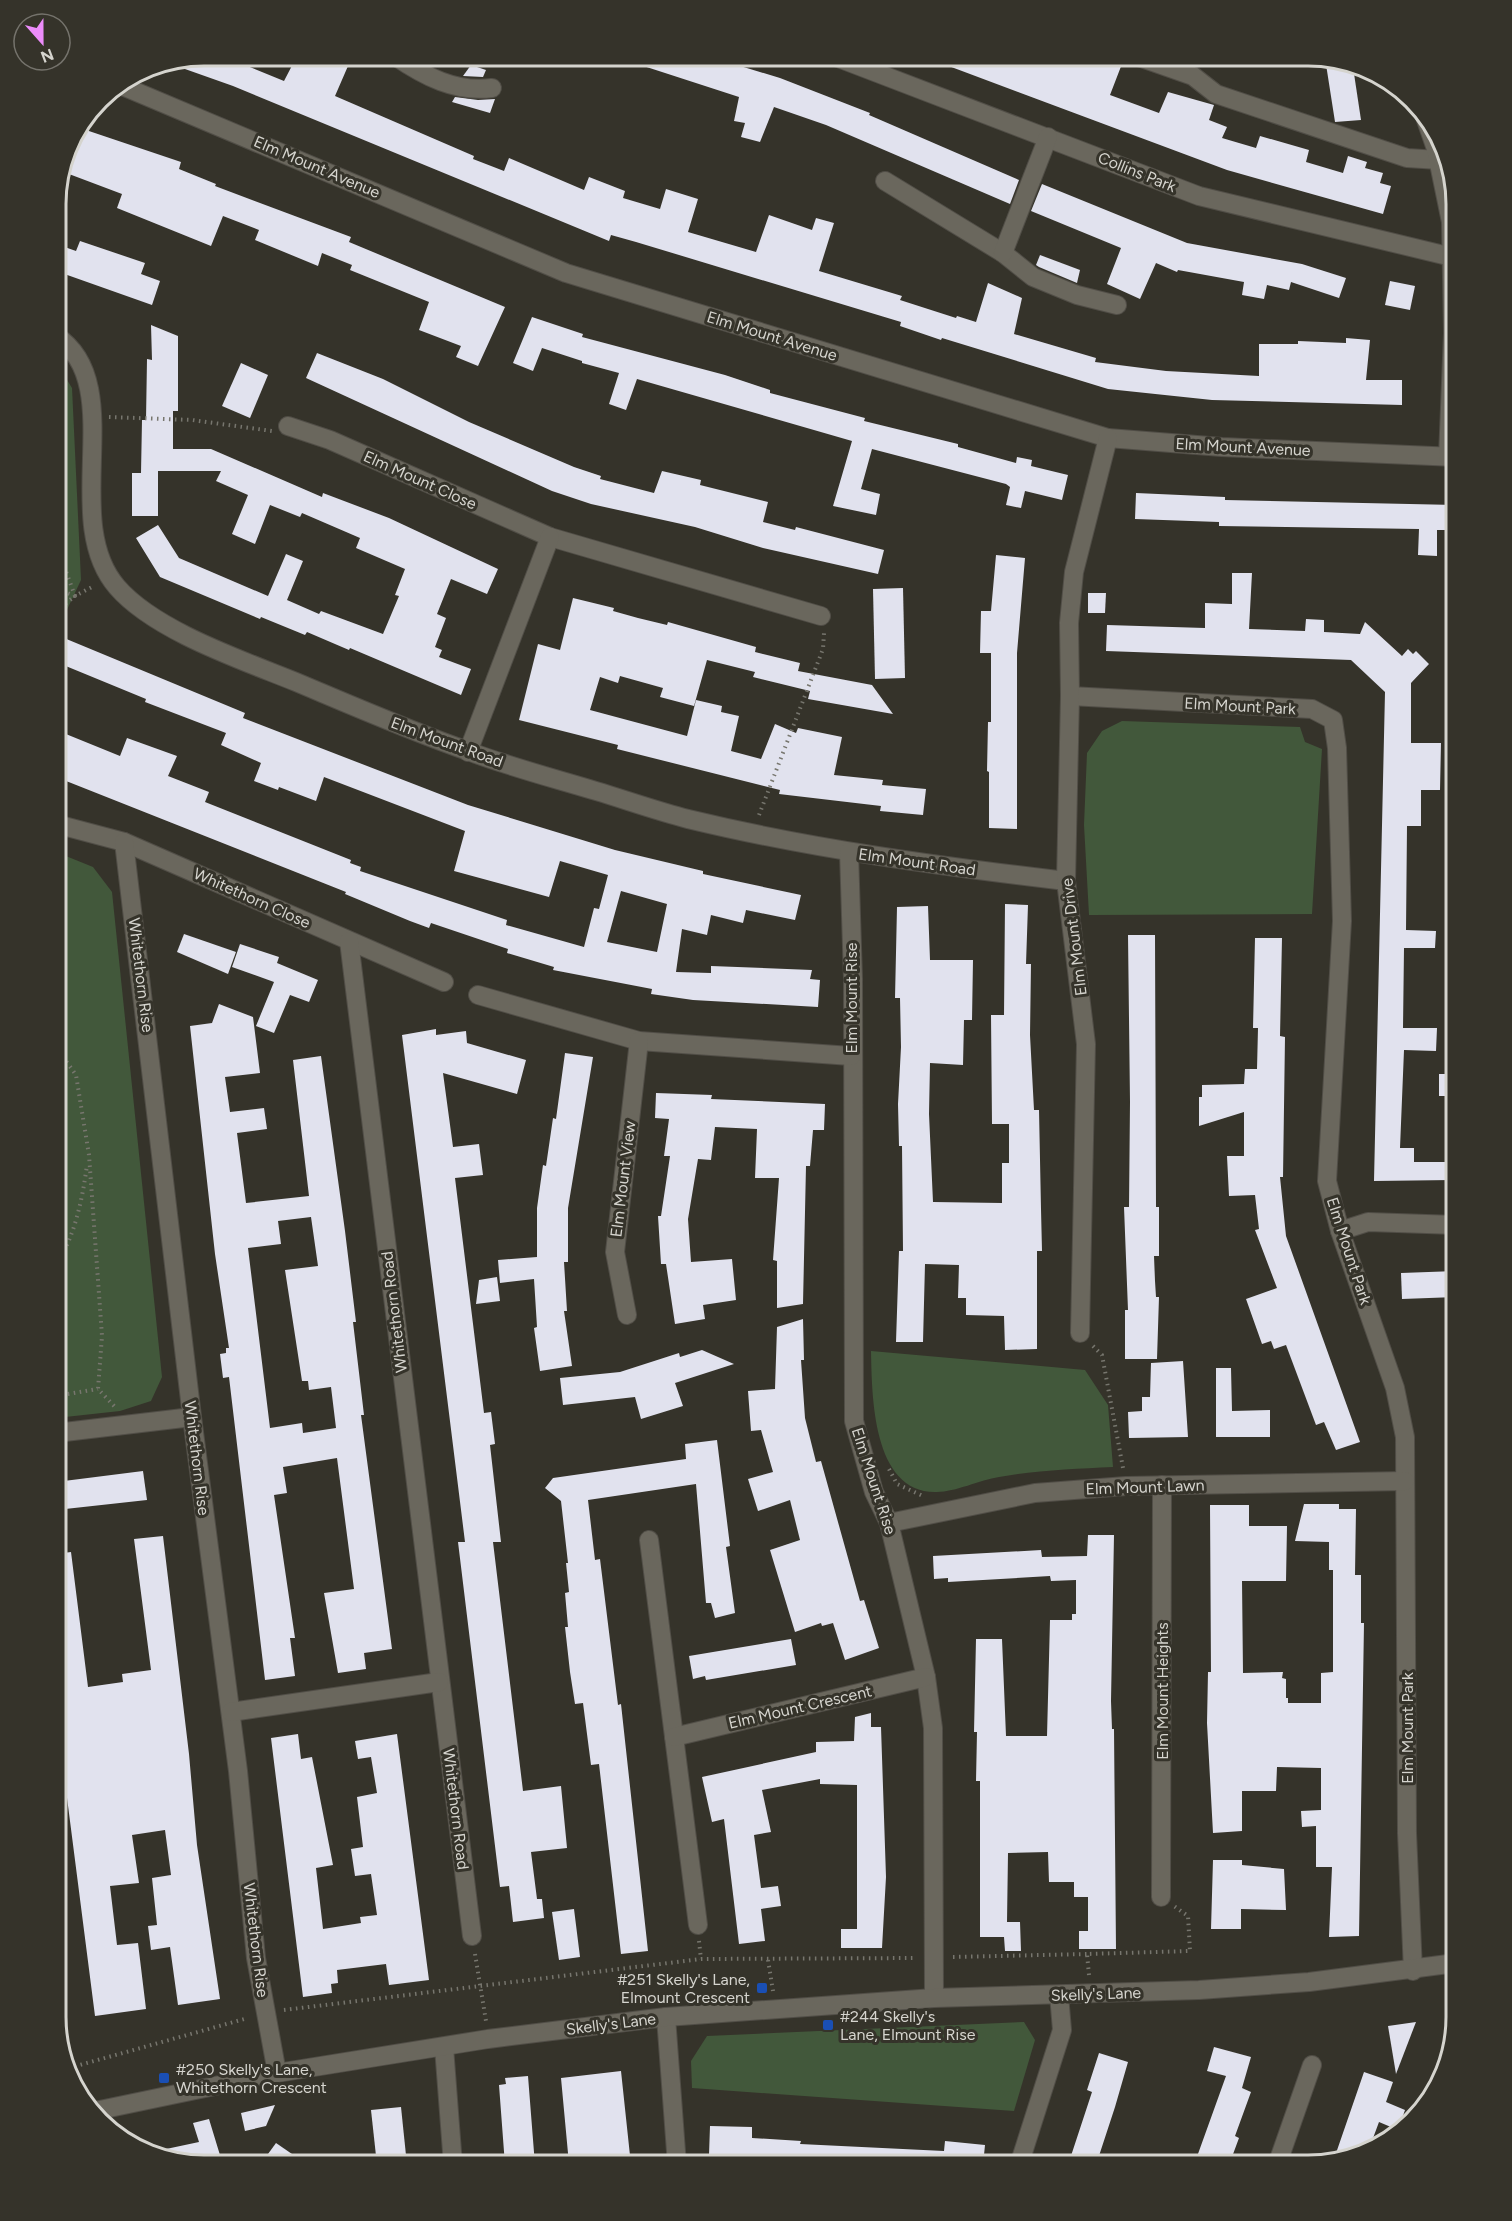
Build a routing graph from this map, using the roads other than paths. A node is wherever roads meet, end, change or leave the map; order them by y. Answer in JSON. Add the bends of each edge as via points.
{"nodes":[{"id":1,"x":410,"y":66,"type":"edge"},
{"id":2,"x":860,"y":66,"type":"edge"},
{"id":3,"x":1164,"y":66,"type":"edge"},
{"id":4,"x":128,"y":88,"type":"edge"},
{"id":5,"x":492,"y":88,"type":"dead end"},
{"id":6,"x":1048,"y":137,"type":"junction"},
{"id":7,"x":1439,"y":160,"type":"edge"},
{"id":8,"x":1440,"y":165,"type":"edge"},
{"id":9,"x":885,"y":182,"type":"dead end"},
{"id":10,"x":1445,"y":193,"type":"edge"},
{"id":11,"x":1003,"y":253,"type":"junction"},
{"id":12,"x":1446,"y":256,"type":"edge"},
{"id":13,"x":1117,"y":306,"type":"dead end"},
{"id":14,"x":66,"y":343,"type":"edge"},
{"id":15,"x":288,"y":426,"type":"road end"},
{"id":16,"x":1108,"y":438,"type":"junction"},
{"id":17,"x":1446,"y":457,"type":"edge"},
{"id":18,"x":550,"y":537,"type":"junction"},
{"id":19,"x":821,"y":616,"type":"road end"},
{"id":20,"x":1070,"y":696,"type":"junction"},
{"id":21,"x":468,"y":752,"type":"junction"},
{"id":22,"x":66,"y":827,"type":"edge"},
{"id":23,"x":124,"y":842,"type":"junction"},
{"id":24,"x":849,"y":852,"type":"junction"},
{"id":25,"x":1066,"y":881,"type":"junction"},
{"id":26,"x":349,"y":941,"type":"junction"},
{"id":27,"x":444,"y":982,"type":"dead end"},
{"id":28,"x":478,"y":994,"type":"dead end"},
{"id":29,"x":639,"y":1041,"type":"junction"},
{"id":30,"x":851,"y":1056,"type":"junction"},
{"id":31,"x":1446,"y":1225,"type":"edge"},
{"id":32,"x":1340,"y":1231,"type":"junction"},
{"id":33,"x":627,"y":1315,"type":"dead end"},
{"id":34,"x":1080,"y":1333,"type":"road end"},
{"id":35,"x":192,"y":1417,"type":"junction"},
{"id":36,"x":66,"y":1432,"type":"edge"},
{"id":37,"x":1405,"y":1481,"type":"junction"},
{"id":38,"x":1162,"y":1485,"type":"junction"},
{"id":39,"x":889,"y":1523,"type":"junction"},
{"id":40,"x":649,"y":1540,"type":"dead end"},
{"id":41,"x":926,"y":1677,"type":"junction"},
{"id":42,"x":439,"y":1682,"type":"junction"},
{"id":43,"x":231,"y":1712,"type":"junction"},
{"id":44,"x":674,"y":1737,"type":"junction"},
{"id":45,"x":1161,"y":1897,"type":"road end"},
{"id":46,"x":698,"y":1925,"type":"dead end"},
{"id":47,"x":472,"y":1936,"type":"road end"},
{"id":48,"x":1446,"y":1966,"type":"edge"},
{"id":49,"x":1413,"y":1971,"type":"junction"},
{"id":50,"x":1059,"y":1995,"type":"junction"},
{"id":51,"x":934,"y":1998,"type":"junction"},
{"id":52,"x":666,"y":2017,"type":"junction"},
{"id":53,"x":444,"y":2047,"type":"junction"},
{"id":54,"x":1312,"y":2065,"type":"dead end"},
{"id":55,"x":277,"y":2073,"type":"junction"},
{"id":56,"x":102,"y":2110,"type":"edge"},
{"id":57,"x":452,"y":2155,"type":"edge"},
{"id":58,"x":676,"y":2155,"type":"edge"},
{"id":59,"x":1022,"y":2155,"type":"edge"},
{"id":60,"x":1281,"y":2155,"type":"edge"}],
"edges":[{"from":1,"to":5,"type":"street","via":[[451,85]]},
{"from":2,"to":6,"type":"street","name":"Collins Park"},
{"from":3,"to":7,"type":"street","via":[[1193,76],[1216,94],[1407,158]]},
{"from":4,"to":16,"type":"street","name":"Elm Mount Avenue","via":[[566,273]]},
{"from":6,"to":11,"type":"street"},
{"from":6,"to":12,"type":"street","name":"Collins Park","via":[[1199,196]]},
{"from":8,"to":10,"type":"street"},
{"from":9,"to":11,"type":"street"},
{"from":11,"to":13,"type":"street","via":[[1034,277]]},
{"from":14,"to":21,"type":"street","name":"Elm Mount Road","via":[[78,358],[88,383],[90,516],[95,549],[116,586],[153,618],[218,650]]},
{"from":15,"to":18,"type":"street","name":"Elm Mount Close","via":[[330,440]]},
{"from":16,"to":17,"type":"street","name":"Elm Mount Avenue"},
{"from":16,"to":20,"type":"street","name":"Elm Mount Drive","via":[[1074,572],[1069,623]]},
{"from":18,"to":19,"type":"street","name":"Elm Mount Close"},
{"from":18,"to":21,"type":"street"},
{"from":20,"to":25,"type":"street","name":"Elm Mount Drive"},
{"from":20,"to":32,"type":"street","name":"Elm Mount Park","via":[[1312,709],[1332,720],[1337,748],[1342,921],[1327,1181]]},
{"from":21,"to":24,"type":"street","name":"Elm Mount Road","via":[[686,818]]},
{"from":22,"to":23,"type":"street","name":"Whitethorn Close"},
{"from":23,"to":26,"type":"street","name":"Whitethorn Close"},
{"from":23,"to":35,"type":"street","name":"Whitethorn Rise"},
{"from":24,"to":25,"type":"street","name":"Elm Mount Road"},
{"from":24,"to":30,"type":"street","name":"Elm Mount Rise"},
{"from":25,"to":34,"type":"street","name":"Elm Mount Drive","via":[[1086,1044]]},
{"from":26,"to":27,"type":"street","name":"Whitethorn Close"},
{"from":26,"to":42,"type":"street","name":"Whitethorn Road"},
{"from":28,"to":29,"type":"street"},
{"from":29,"to":30,"type":"street"},
{"from":29,"to":33,"type":"street","name":"Elm Mount View","via":[[615,1252]]},
{"from":30,"to":39,"type":"street","name":"Elm Mount Rise","via":[[854,1421],[874,1492]]},
{"from":31,"to":32,"type":"street","via":[[1368,1222]]},
{"from":32,"to":37,"type":"street","name":"Elm Mount Park","via":[[1395,1388],[1406,1437]]},
{"from":35,"to":36,"type":"street"},
{"from":35,"to":43,"type":"street","name":"Whitethorn Rise"},
{"from":37,"to":38,"type":"street","name":"Elm Mount Lawn"},
{"from":37,"to":49,"type":"street","name":"Elm Mount Park","via":[[1407,1833]]},
{"from":38,"to":39,"type":"street","name":"Elm Mount Lawn","via":[[1035,1493]]},
{"from":38,"to":45,"type":"street","name":"Elm Mount Heights"},
{"from":39,"to":41,"type":"street","name":"Elm Mount Rise"},
{"from":40,"to":44,"type":"street"},
{"from":41,"to":44,"type":"street","name":"Elm Mount Crescent"},
{"from":41,"to":51,"type":"street","name":"Elm Mount Rise","via":[[933,1728]]},
{"from":42,"to":43,"type":"street"},
{"from":42,"to":47,"type":"street","name":"Whitethorn Road"},
{"from":43,"to":55,"type":"street","name":"Whitethorn Rise","via":[[256,1958]]},
{"from":44,"to":46,"type":"street"},
{"from":48,"to":49,"type":"street","name":"Skelly's Lane"},
{"from":49,"to":50,"type":"street","name":"Skelly's Lane","via":[[1221,1989]]},
{"from":50,"to":51,"type":"street","name":"Skelly's Lane"},
{"from":50,"to":59,"type":"street","via":[[1062,2030]]},
{"from":51,"to":52,"type":"street","name":"Skelly's Lane"},
{"from":52,"to":53,"type":"street","name":"Skelly's Lane"},
{"from":52,"to":58,"type":"street"},
{"from":53,"to":55,"type":"street","name":"Skelly's Lane"},
{"from":53,"to":57,"type":"street"},
{"from":54,"to":60,"type":"street"},
{"from":55,"to":56,"type":"street","name":"Skelly's Lane"}]}
